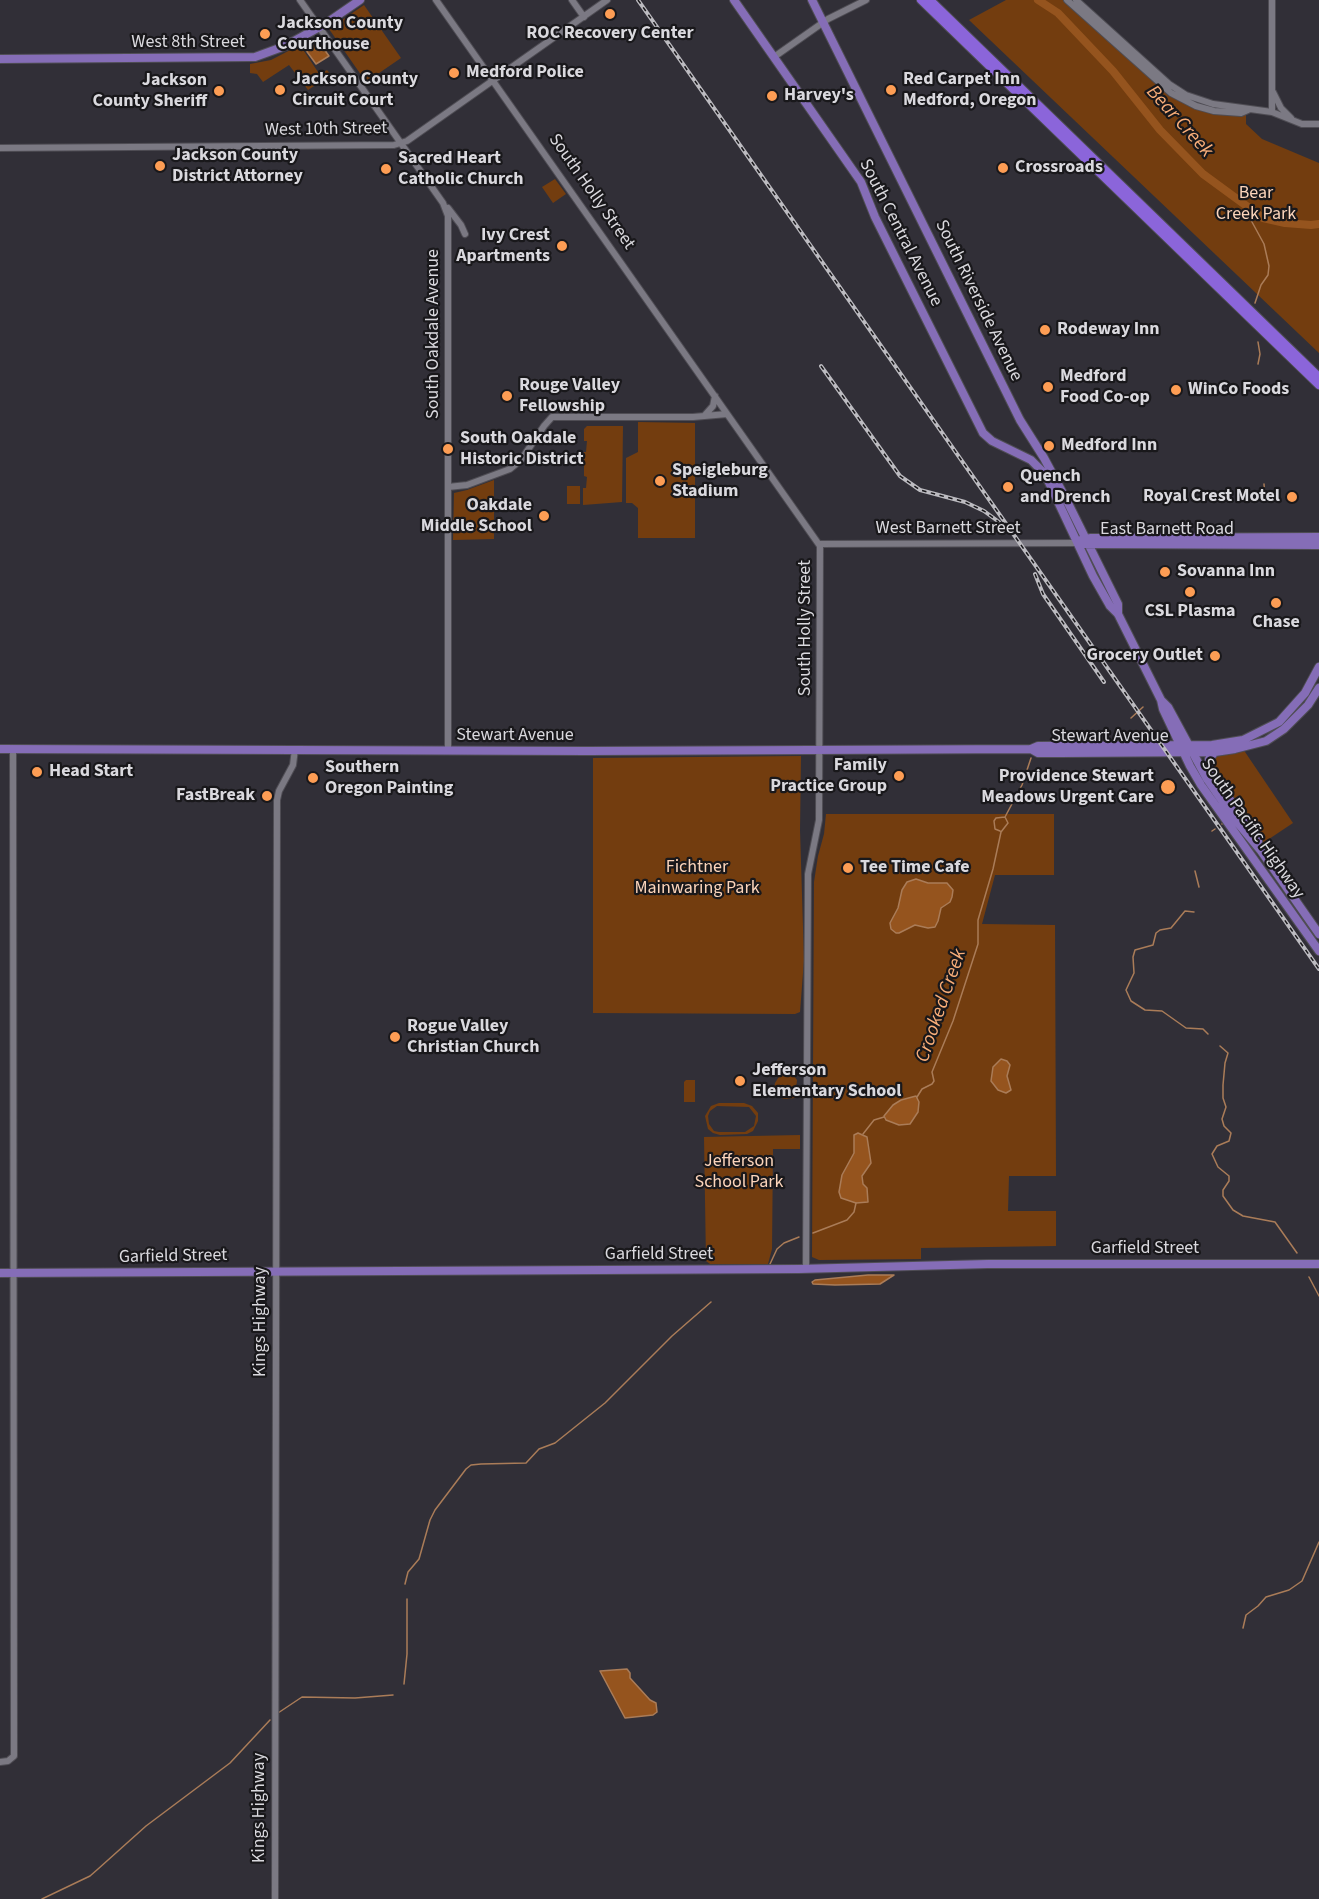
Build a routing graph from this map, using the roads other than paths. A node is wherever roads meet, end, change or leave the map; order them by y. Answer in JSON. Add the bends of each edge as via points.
{"nodes":[{"id":1,"x":300,"y":0,"type":"edge"},
{"id":2,"x":360,"y":0,"type":"edge"},
{"id":3,"x":436,"y":0,"type":"edge"},
{"id":4,"x":572,"y":0,"type":"edge"},
{"id":5,"x":607,"y":0,"type":"edge"},
{"id":6,"x":734,"y":0,"type":"edge"},
{"id":7,"x":812,"y":0,"type":"edge"},
{"id":8,"x":866,"y":0,"type":"edge"},
{"id":9,"x":921,"y":0,"type":"edge"},
{"id":10,"x":930,"y":0,"type":"edge"},
{"id":11,"x":1067,"y":0,"type":"edge"},
{"id":12,"x":1076,"y":0,"type":"edge"},
{"id":13,"x":1272,"y":0,"type":"edge"},
{"id":14,"x":584,"y":16,"type":"junction"},
{"id":15,"x":824,"y":22,"type":"junction"},
{"id":16,"x":319,"y":27,"type":"junction"},
{"id":17,"x":774,"y":57,"type":"junction"},
{"id":18,"x":0,"y":59,"type":"edge"},
{"id":19,"x":493,"y":81,"type":"junction"},
{"id":20,"x":1272,"y":90,"type":"junction"},
{"id":21,"x":1248,"y":110,"type":"junction"},
{"id":22,"x":1272,"y":112,"type":"junction"},
{"id":23,"x":1296,"y":122,"type":"junction"},
{"id":24,"x":1319,"y":124,"type":"edge"},
{"id":25,"x":401,"y":143,"type":"junction"},
{"id":26,"x":0,"y":148,"type":"edge"},
{"id":27,"x":443,"y":203,"type":"junction"},
{"id":28,"x":465,"y":234,"type":"dead end"},
{"id":29,"x":1319,"y":377,"type":"edge"},
{"id":30,"x":1319,"y":385,"type":"edge"},
{"id":31,"x":715,"y":395,"type":"junction"},
{"id":32,"x":727,"y":414,"type":"junction"},
{"id":33,"x":705,"y":415,"type":"junction"},
{"id":34,"x":1033,"y":441,"type":"junction"},
{"id":35,"x":1025,"y":457,"type":"junction"},
{"id":36,"x":1041,"y":469,"type":"joint"},
{"id":37,"x":448,"y":488,"type":"junction"},
{"id":38,"x":1174,"y":537,"type":"junction"},
{"id":39,"x":1319,"y":537,"type":"edge"},
{"id":40,"x":1083,"y":542,"type":"junction"},
{"id":41,"x":819,"y":544,"type":"junction"},
{"id":42,"x":1146,"y":545,"type":"junction"},
{"id":43,"x":1319,"y":545,"type":"edge"},
{"id":44,"x":1093,"y":576,"type":"junction"},
{"id":45,"x":1112,"y":593,"type":"junction"},
{"id":46,"x":1118,"y":614,"type":"junction"},
{"id":47,"x":1319,"y":667,"type":"edge"},
{"id":48,"x":1316,"y":687,"type":"edge"},
{"id":49,"x":1101,"y":746,"type":"junction"},
{"id":50,"x":0,"y":748,"type":"edge"},
{"id":51,"x":14,"y":748,"type":"junction"},
{"id":52,"x":820,"y":748,"type":"junction"},
{"id":53,"x":295,"y":749,"type":"junction"},
{"id":54,"x":1030,"y":749,"type":"junction"},
{"id":55,"x":1186,"y":749,"type":"junction"},
{"id":56,"x":448,"y":751,"type":"junction"},
{"id":57,"x":1215,"y":752,"type":"junction"},
{"id":58,"x":1060,"y":753,"type":"junction"},
{"id":59,"x":1261,"y":851,"type":"junction"},
{"id":60,"x":1251,"y":856,"type":"junction"},
{"id":61,"x":1303,"y":910,"type":"junction"},
{"id":62,"x":1319,"y":934,"type":"edge"},
{"id":63,"x":1319,"y":951,"type":"edge"},
{"id":64,"x":1319,"y":1264,"type":"edge"},
{"id":65,"x":806,"y":1269,"type":"junction"},
{"id":66,"x":276,"y":1271,"type":"junction"},
{"id":67,"x":0,"y":1273,"type":"edge"},
{"id":68,"x":15,"y":1274,"type":"junction"},
{"id":69,"x":0,"y":1762,"type":"edge"},
{"id":70,"x":275,"y":1899,"type":"edge"}],
"edges":[{"from":1,"to":16,"type":"street","name":"South Oakdale Avenue"},
{"from":2,"to":16,"type":"main road","name":"West 8th Street"},
{"from":3,"to":19,"type":"street","name":"South Holly Street"},
{"from":4,"to":14,"type":"street"},
{"from":5,"to":14,"type":"street","name":"West 10th Street"},
{"from":6,"to":17,"type":"main road","name":"South Central Avenue"},
{"from":7,"to":15,"type":"main road","name":"South Riverside Avenue"},
{"from":8,"to":15,"type":"street"},
{"from":9,"to":30,"type":"highway"},
{"from":10,"to":29,"type":"highway"},
{"from":11,"to":21,"type":"street","via":[[1171,93],[1214,111]]},
{"from":12,"to":21,"type":"street","via":[[1180,92],[1208,103]]},
{"from":13,"to":20,"type":"street"},
{"from":14,"to":19,"type":"street","name":"West 10th Street"},
{"from":15,"to":17,"type":"street"},
{"from":15,"to":34,"type":"main road","name":"South Riverside Avenue"},
{"from":16,"to":18,"type":"main road","name":"West 8th Street","via":[[255,57]]},
{"from":16,"to":25,"type":"street","name":"South Oakdale Avenue"},
{"from":17,"to":35,"type":"main road","name":"South Central Avenue","via":[[861,182],[983,434]]},
{"from":19,"to":25,"type":"street","name":"West 10th Street"},
{"from":19,"to":31,"type":"street","name":"South Holly Street"},
{"from":20,"to":22,"type":"street"},
{"from":20,"to":23,"type":"street","via":[[1281,108]]},
{"from":21,"to":22,"type":"street"},
{"from":22,"to":23,"type":"street"},
{"from":23,"to":24,"type":"street"},
{"from":25,"to":26,"type":"street","name":"West 10th Street"},
{"from":25,"to":27,"type":"street","name":"South Oakdale Avenue"},
{"from":27,"to":28,"type":"street"},
{"from":27,"to":37,"type":"street","name":"South Oakdale Avenue","via":[[450,228]]},
{"from":31,"to":32,"type":"street","name":"South Holly Street"},
{"from":31,"to":33,"type":"street","via":[[713,406]]},
{"from":32,"to":33,"type":"street"},
{"from":32,"to":41,"type":"street","name":"South Holly Street"},
{"from":33,"to":37,"type":"street","via":[[552,417],[514,466],[467,485]]},
{"from":34,"to":35,"type":"main road","via":[[1034,455]]},
{"from":34,"to":40,"type":"main road","name":"South Riverside Avenue","via":[[1052,472]]},
{"from":35,"to":36,"type":"main road","name":"South Central Avenue"},
{"from":36,"to":40,"type":"main road","name":"South Riverside Avenue"},
{"from":37,"to":56,"type":"street","name":"South Oakdale Avenue"},
{"from":38,"to":39,"type":"main road","name":"East Barnett Road"},
{"from":38,"to":40,"type":"main road","name":"East Barnett Road"},
{"from":38,"to":42,"type":"main road","via":[[1148,541]]},
{"from":40,"to":41,"type":"street","name":"West Barnett Street"},
{"from":40,"to":42,"type":"main road","name":"East Barnett Road"},
{"from":40,"to":44,"type":"main road","name":"South Riverside Avenue"},
{"from":40,"to":45,"type":"main road","name":"South Riverside Avenue"},
{"from":41,"to":52,"type":"street","name":"South Holly Street"},
{"from":42,"to":43,"type":"main road","name":"East Barnett Road"},
{"from":44,"to":45,"type":"main road","via":[[1107,593]]},
{"from":44,"to":46,"type":"main road","name":"South Riverside Avenue"},
{"from":45,"to":46,"type":"main road","name":"South Riverside Avenue"},
{"from":46,"to":55,"type":"main road","name":"South Riverside Avenue"},
{"from":47,"to":48,"type":"main road"},
{"from":48,"to":55,"type":"main road","via":[[1260,733],[1243,740]]},
{"from":48,"to":57,"type":"main road","via":[[1293,722],[1273,737],[1247,747]]},
{"from":49,"to":54,"type":"main road","name":"Stewart Avenue"},
{"from":49,"to":55,"type":"main road","name":"Stewart Avenue"},
{"from":49,"to":58,"type":"main road","via":[[1064,749]]},
{"from":50,"to":51,"type":"main road","name":"Stewart Avenue"},
{"from":51,"to":53,"type":"main road","name":"Stewart Avenue"},
{"from":51,"to":68,"type":"street"},
{"from":52,"to":54,"type":"main road","name":"Stewart Avenue"},
{"from":52,"to":56,"type":"main road","name":"Stewart Avenue"},
{"from":52,"to":65,"type":"street","name":"South Holly Street","via":[[819,820],[808,874]]},
{"from":53,"to":56,"type":"main road","name":"Stewart Avenue"},
{"from":53,"to":66,"type":"street","name":"Kings Highway","via":[[293,765],[277,800]]},
{"from":54,"to":58,"type":"main road","name":"Stewart Avenue"},
{"from":55,"to":57,"type":"main road"},
{"from":55,"to":58,"type":"main road","name":"Stewart Avenue"},
{"from":55,"to":59,"type":"main road","name":"South Pacific Highway"},
{"from":55,"to":60,"type":"main road","name":"South Pacific Highway","via":[[1201,785]]},
{"from":57,"to":59,"type":"main road","via":[[1209,759],[1209,769],[1257,839]]},
{"from":59,"to":61,"type":"main road","name":"South Pacific Highway"},
{"from":60,"to":61,"type":"main road","via":[[1265,866],[1293,906]]},
{"from":60,"to":63,"type":"main road","name":"South Pacific Highway"},
{"from":61,"to":62,"type":"main road","name":"South Pacific Highway"},
{"from":64,"to":65,"type":"main road","name":"Garfield Street","via":[[988,1264]]},
{"from":65,"to":66,"type":"main road","name":"Garfield Street"},
{"from":66,"to":68,"type":"main road","name":"Garfield Street"},
{"from":66,"to":70,"type":"street","name":"Kings Highway"},
{"from":67,"to":68,"type":"main road","name":"Garfield Street"},
{"from":68,"to":69,"type":"street","via":[[13,1759]]}]}
